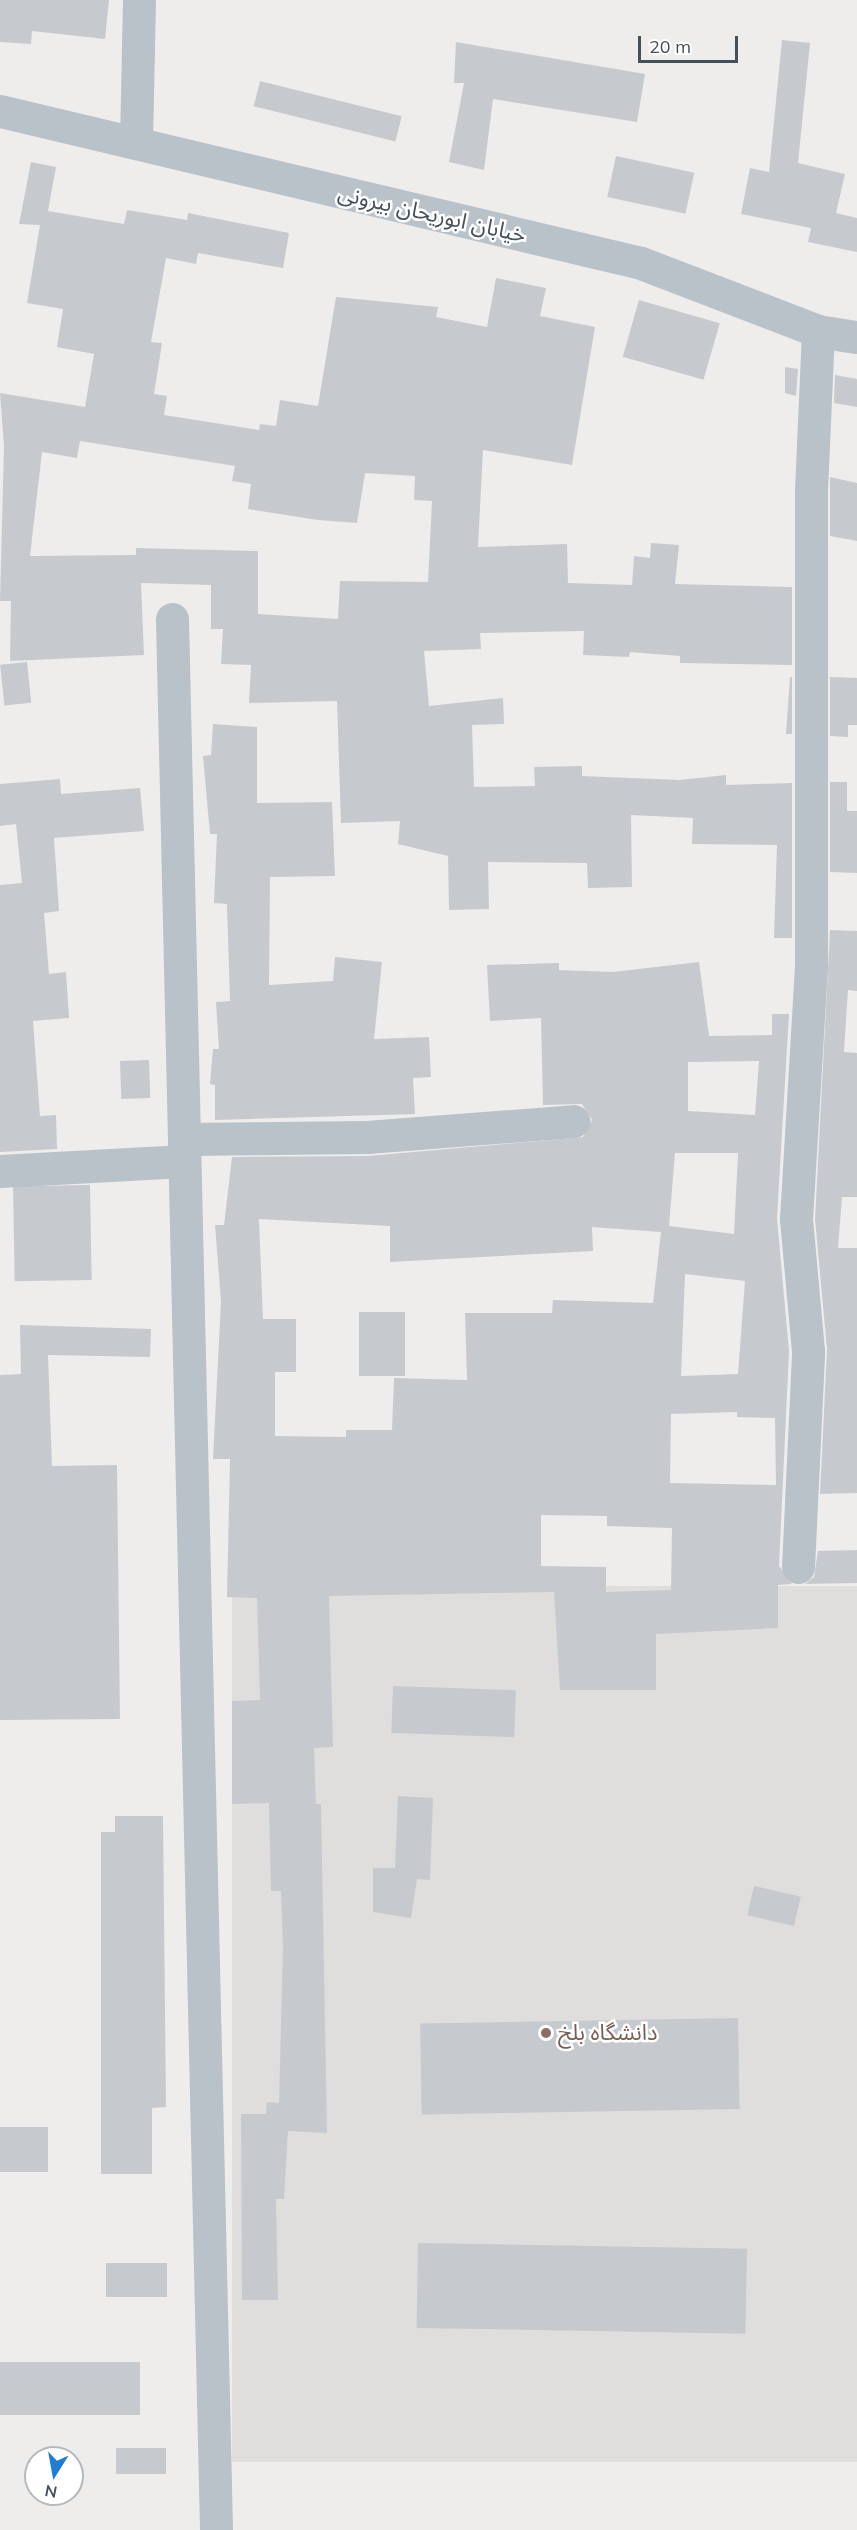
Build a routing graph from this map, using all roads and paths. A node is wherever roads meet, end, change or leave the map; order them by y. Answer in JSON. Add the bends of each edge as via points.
{"nodes":[{"id":1,"x":139,"y":0,"type":"edge"},
{"id":2,"x":0,"y":111,"type":"edge"},
{"id":3,"x":136,"y":142,"type":"junction"},
{"id":4,"x":818,"y":330,"type":"junction"},
{"id":5,"x":857,"y":337,"type":"edge"},
{"id":6,"x":172,"y":619,"type":"dead end"},
{"id":7,"x":573,"y":1121,"type":"dead end"},
{"id":8,"x":184,"y":1150,"type":"junction"},
{"id":9,"x":0,"y":1171,"type":"edge"},
{"id":10,"x":798,"y":1567,"type":"dead end"},
{"id":11,"x":216,"y":2530,"type":"edge"}],
"edges":[{"from":1,"to":3,"type":"street"},
{"from":2,"to":3,"type":"street","name":"خیابان ابوریحان بیرونی"},
{"from":3,"to":4,"type":"street","name":"خیابان ابوریحان بیرونی","via":[[641,263]]},
{"from":4,"to":5,"type":"street","name":"خیابان ابوریحان بیرونی"},
{"from":4,"to":10,"type":"street","via":[[811,491],[811,968],[796,1219],[808,1351]]},
{"from":6,"to":8,"type":"street"},
{"from":7,"to":8,"type":"street"},
{"from":8,"to":9,"type":"street"},
{"from":8,"to":11,"type":"street"}]}
